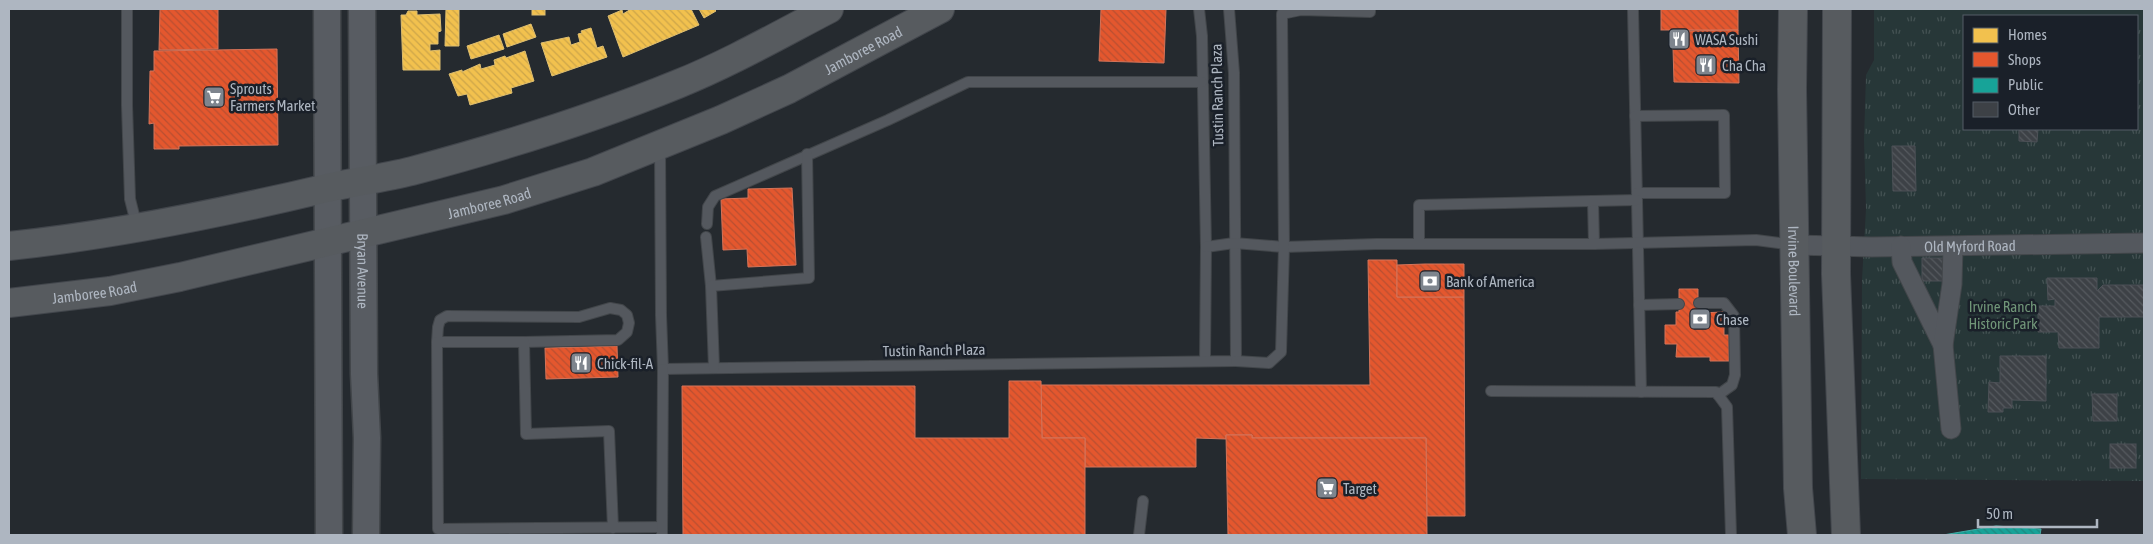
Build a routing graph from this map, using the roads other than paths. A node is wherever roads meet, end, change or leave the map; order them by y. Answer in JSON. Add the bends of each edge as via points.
{"nodes":[{"id":1,"x":126,"y":9,"type":"edge"},
{"id":2,"x":328,"y":9,"type":"edge"},
{"id":3,"x":362,"y":9,"type":"edge"},
{"id":4,"x":829,"y":9,"type":"edge"},
{"id":5,"x":940,"y":9,"type":"edge"},
{"id":6,"x":1199,"y":9,"type":"edge"},
{"id":7,"x":1229,"y":9,"type":"edge"},
{"id":8,"x":1370,"y":9,"type":"edge"},
{"id":9,"x":1633,"y":9,"type":"edge"},
{"id":10,"x":1793,"y":9,"type":"edge"},
{"id":11,"x":1837,"y":9,"type":"edge"},
{"id":12,"x":1202,"y":82,"type":"junction"},
{"id":13,"x":1635,"y":116,"type":"junction"},
{"id":14,"x":660,"y":145,"type":"junction"},
{"id":15,"x":807,"y":154,"type":"junction"},
{"id":16,"x":364,"y":181,"type":"junction"},
{"id":17,"x":329,"y":188,"type":"junction"},
{"id":18,"x":1637,"y":196,"type":"junction"},
{"id":19,"x":1593,"y":201,"type":"junction"},
{"id":20,"x":706,"y":224,"type":"dead end"},
{"id":21,"x":137,"y":228,"type":"junction"},
{"id":22,"x":364,"y":234,"type":"junction"},
{"id":23,"x":706,"y":237,"type":"dead end"},
{"id":24,"x":328,"y":242,"type":"junction"},
{"id":25,"x":1638,"y":243,"type":"junction"},
{"id":26,"x":1234,"y":244,"type":"junction"},
{"id":27,"x":1419,"y":244,"type":"junction"},
{"id":28,"x":1594,"y":244,"type":"junction"},
{"id":29,"x":2144,"y":244,"type":"edge"},
{"id":30,"x":1796,"y":245,"type":"junction"},
{"id":31,"x":9,"y":246,"type":"edge"},
{"id":32,"x":1836,"y":246,"type":"junction"},
{"id":33,"x":1901,"y":246,"type":"junction"},
{"id":34,"x":1953,"y":246,"type":"junction"},
{"id":35,"x":1206,"y":247,"type":"junction"},
{"id":36,"x":1284,"y":247,"type":"junction"},
{"id":37,"x":712,"y":286,"type":"junction"},
{"id":38,"x":9,"y":303,"type":"edge"},
{"id":39,"x":1699,"y":303,"type":"dead end"},
{"id":40,"x":1679,"y":304,"type":"dead end"},
{"id":41,"x":1639,"y":305,"type":"junction"},
{"id":42,"x":437,"y":342,"type":"junction"},
{"id":43,"x":524,"y":342,"type":"junction"},
{"id":44,"x":1942,"y":345,"type":"junction"},
{"id":45,"x":1205,"y":361,"type":"junction"},
{"id":46,"x":1236,"y":361,"type":"junction"},
{"id":47,"x":714,"y":368,"type":"junction"},
{"id":48,"x":663,"y":369,"type":"junction"},
{"id":49,"x":1491,"y":391,"type":"dead end"},
{"id":50,"x":1641,"y":392,"type":"junction"},
{"id":51,"x":1718,"y":396,"type":"junction"},
{"id":52,"x":1951,"y":429,"type":"dead end"},
{"id":53,"x":1143,"y":501,"type":"dead end"},
{"id":54,"x":613,"y":528,"type":"junction"},
{"id":55,"x":662,"y":531,"type":"edge"},
{"id":56,"x":329,"y":535,"type":"edge"},
{"id":57,"x":366,"y":535,"type":"edge"},
{"id":58,"x":1138,"y":535,"type":"edge"},
{"id":59,"x":1731,"y":535,"type":"edge"},
{"id":60,"x":1802,"y":535,"type":"edge"},
{"id":61,"x":1846,"y":535,"type":"edge"}],
"edges":[{"from":1,"to":21,"type":"lane","via":[[130,199]]},
{"from":2,"to":17,"type":"main road"},
{"from":3,"to":16,"type":"main road","name":"Bryan Avenue"},
{"from":4,"to":16,"type":"main road","via":[[680,84],[599,114],[498,147]]},
{"from":5,"to":14,"type":"main road","name":"Jamboree Road","via":[[789,89]]},
{"from":6,"to":12,"type":"lane","name":"Tustin Ranch Plaza"},
{"from":7,"to":26,"type":"lane","name":"Tustin Ranch Plaza","via":[[1234,73]]},
{"from":8,"to":36,"type":"lane","via":[[1370,12],[1301,10],[1282,14]]},
{"from":9,"to":13,"type":"lane"},
{"from":10,"to":30,"type":"main road","name":"Irvine Boulevard"},
{"from":11,"to":32,"type":"main road"},
{"from":12,"to":15,"type":"lane","via":[[968,82]]},
{"from":12,"to":35,"type":"lane","name":"Tustin Ranch Plaza"},
{"from":13,"to":18,"type":"lane"},
{"from":13,"to":18,"type":"lane","via":[[1724,116],[1725,193]]},
{"from":14,"to":22,"type":"main road","name":"Jamboree Road","via":[[593,172],[504,200]]},
{"from":14,"to":48,"type":"lane"},
{"from":15,"to":20,"type":"lane","via":[[715,196],[708,207]]},
{"from":15,"to":37,"type":"lane","via":[[809,278]]},
{"from":16,"to":17,"type":"main road"},
{"from":16,"to":22,"type":"main road","name":"Bryan Avenue"},
{"from":17,"to":21,"type":"main road"},
{"from":17,"to":24,"type":"main road"},
{"from":18,"to":19,"type":"lane"},
{"from":18,"to":25,"type":"lane"},
{"from":19,"to":27,"type":"lane","via":[[1419,205]]},
{"from":19,"to":28,"type":"lane"},
{"from":21,"to":31,"type":"main road"},
{"from":22,"to":24,"type":"main road","name":"Jamboree Road"},
{"from":22,"to":57,"type":"main road","name":"Bryan Avenue","via":[[364,374],[368,438]]},
{"from":23,"to":37,"type":"lane"},
{"from":24,"to":38,"type":"main road","name":"Jamboree Road","via":[[110,291]]},
{"from":24,"to":56,"type":"main road"},
{"from":25,"to":28,"type":"lane"},
{"from":25,"to":30,"type":"lane","via":[[1756,240]]},
{"from":25,"to":41,"type":"lane"},
{"from":26,"to":35,"type":"lane"},
{"from":26,"to":36,"type":"lane"},
{"from":26,"to":46,"type":"lane","name":"Tustin Ranch Plaza"},
{"from":27,"to":28,"type":"lane"},
{"from":27,"to":36,"type":"lane"},
{"from":29,"to":34,"type":"street","name":"Old Myford Road"},
{"from":30,"to":32,"type":"street","name":"Old Myford Road"},
{"from":30,"to":60,"type":"main road","name":"Irvine Boulevard","via":[[1798,488]]},
{"from":32,"to":33,"type":"street","name":"Old Myford Road"},
{"from":32,"to":61,"type":"main road"},
{"from":33,"to":34,"type":"street","name":"Old Myford Road"},
{"from":33,"to":44,"type":"street","via":[[1902,262]]},
{"from":34,"to":44,"type":"street","via":[[1952,284]]},
{"from":35,"to":45,"type":"lane","name":"Tustin Ranch Plaza"},
{"from":36,"to":46,"type":"lane","via":[[1281,352],[1269,363]]},
{"from":37,"to":47,"type":"lane"},
{"from":39,"to":51,"type":"lane","via":[[1724,303],[1734,316],[1735,375],[1732,385]]},
{"from":40,"to":41,"type":"lane"},
{"from":41,"to":50,"type":"lane"},
{"from":42,"to":43,"type":"lane"},
{"from":42,"to":43,"type":"lane","via":[[440,320],[447,316],[579,317],[610,308],[621,310],[629,323],[627,332],[618,340]]},
{"from":42,"to":54,"type":"lane","via":[[438,529]]},
{"from":43,"to":54,"type":"lane","via":[[526,434],[609,432]]},
{"from":44,"to":52,"type":"street"},
{"from":45,"to":46,"type":"lane","name":"Tustin Ranch Plaza"},
{"from":45,"to":47,"type":"lane","name":"Tustin Ranch Plaza"},
{"from":47,"to":48,"type":"lane","name":"Tustin Ranch Plaza"},
{"from":48,"to":55,"type":"lane"},
{"from":49,"to":50,"type":"lane"},
{"from":50,"to":51,"type":"lane","via":[[1716,392]]},
{"from":51,"to":59,"type":"lane","via":[[1727,407]]},
{"from":53,"to":58,"type":"lane"},
{"from":54,"to":55,"type":"lane"}]}
